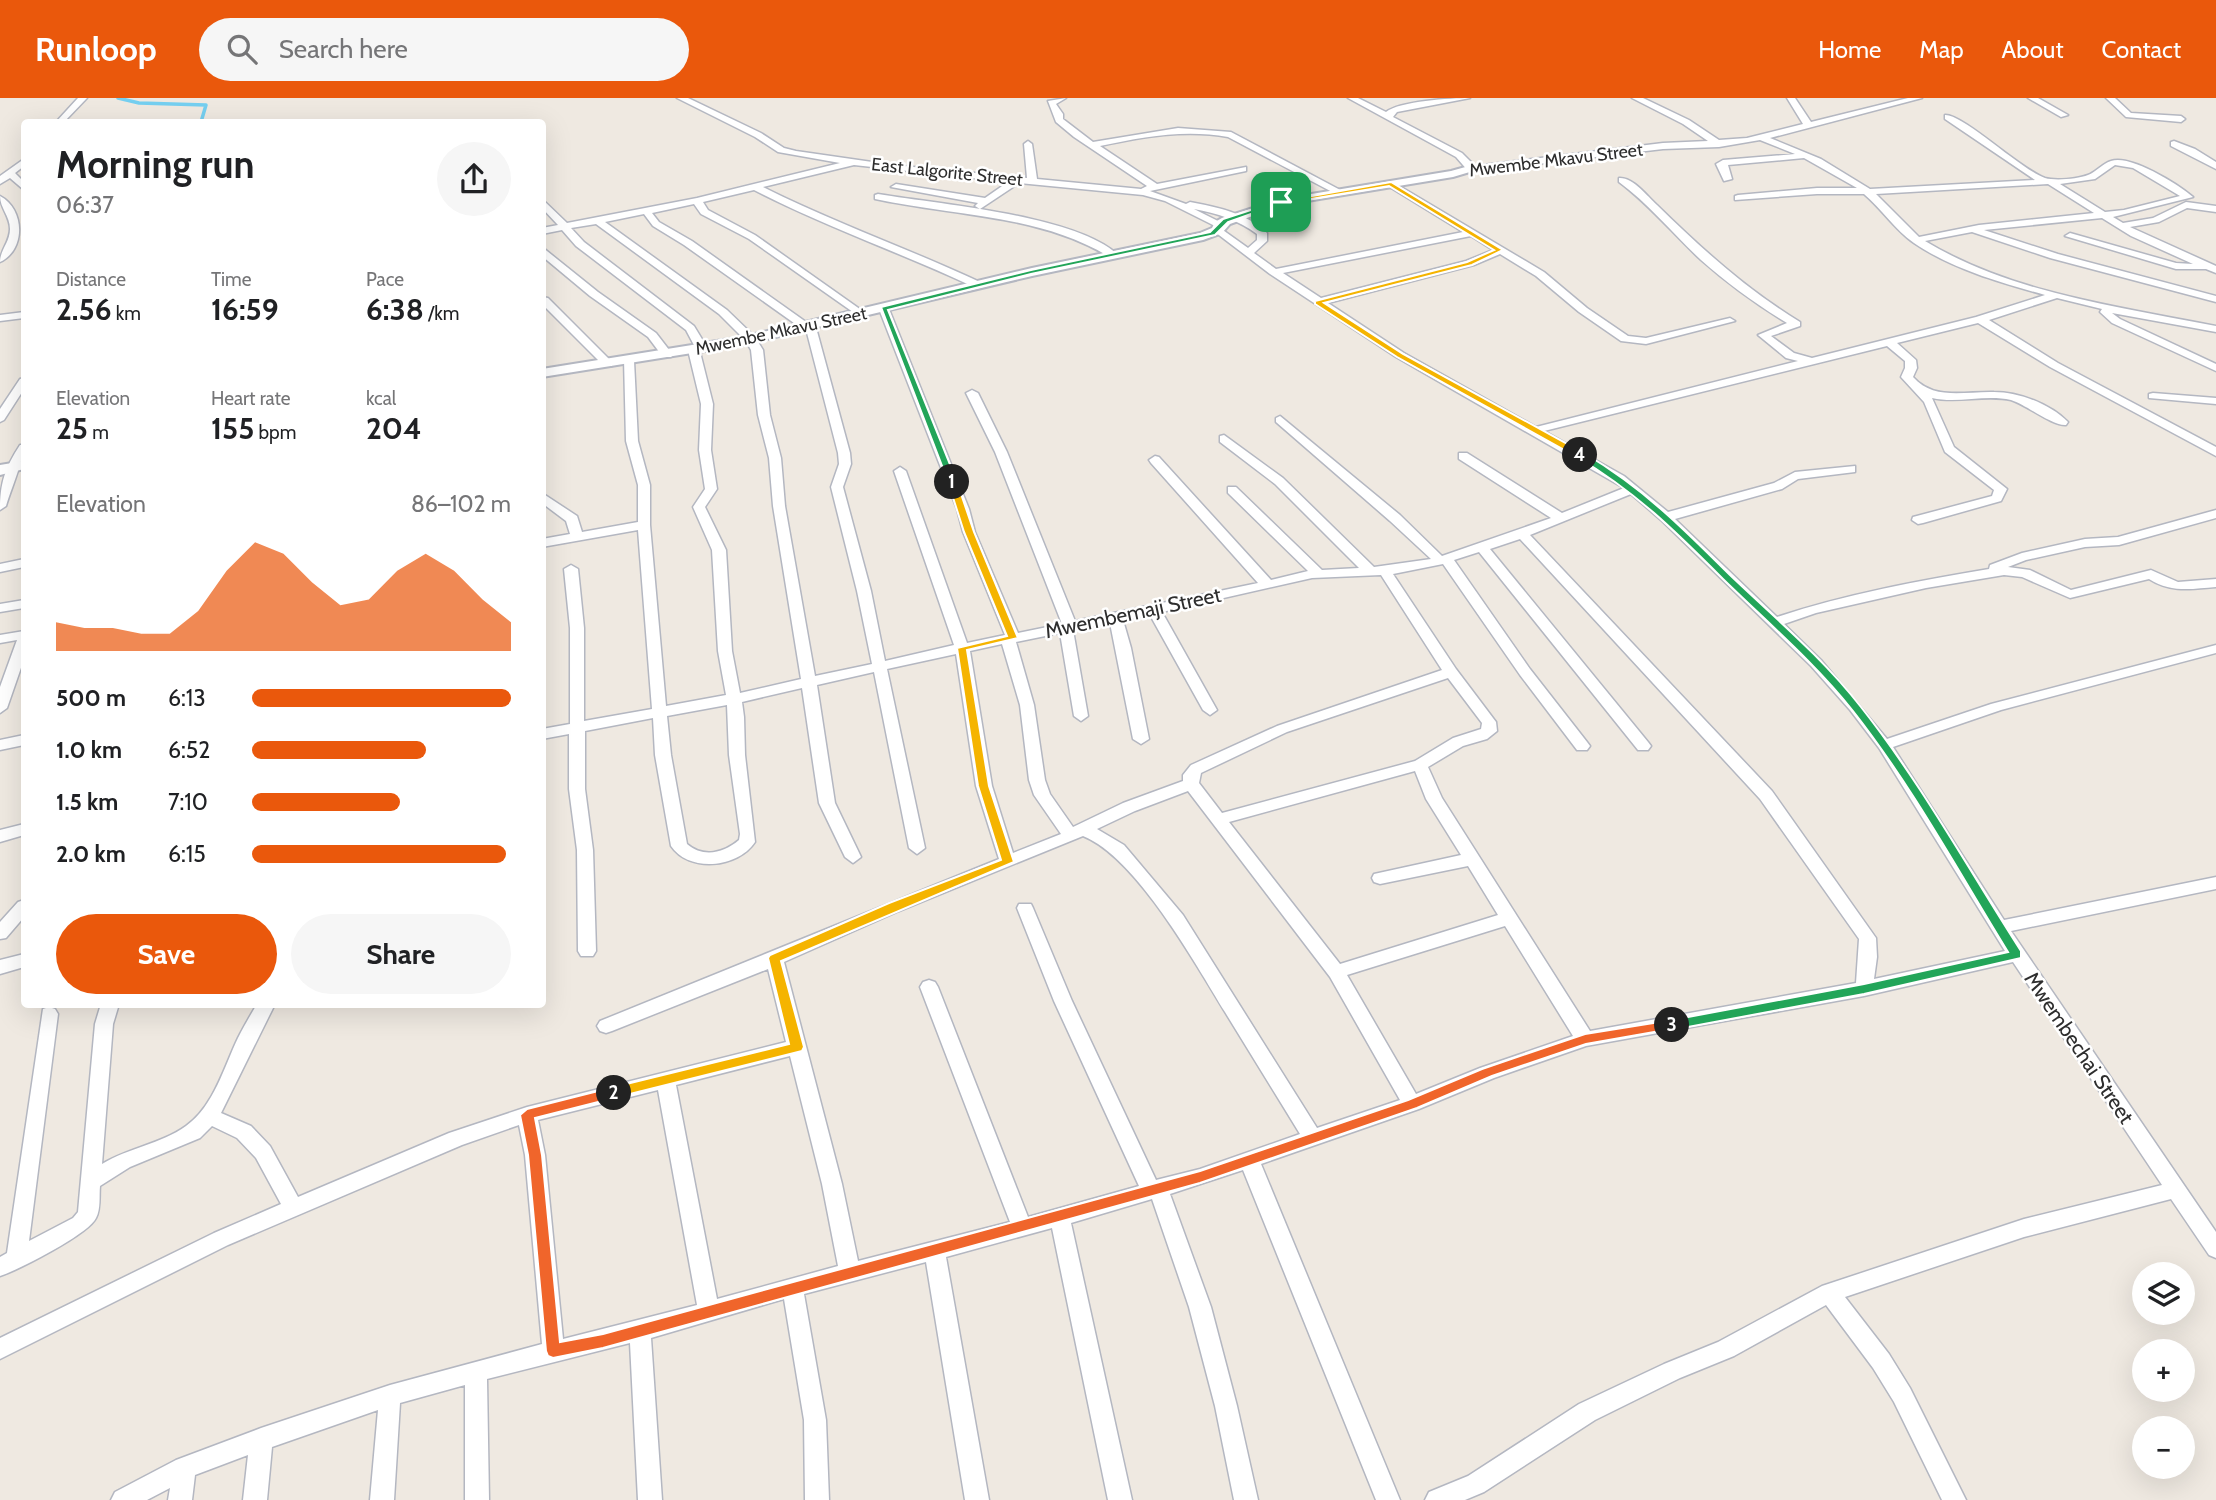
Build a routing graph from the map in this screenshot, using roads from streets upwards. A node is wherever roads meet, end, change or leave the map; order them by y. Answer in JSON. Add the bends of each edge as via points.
{"nodes":[{"id":1,"x":83,"y":98,"type":"edge"},
{"id":2,"x":681,"y":98,"type":"edge"},
{"id":3,"x":1062,"y":98,"type":"edge"},
{"id":4,"x":1352,"y":98,"type":"edge"},
{"id":5,"x":1466,"y":98,"type":"edge"},
{"id":6,"x":1636,"y":98,"type":"edge"},
{"id":7,"x":1791,"y":98,"type":"edge"},
{"id":8,"x":1918,"y":98,"type":"edge"},
{"id":9,"x":2032,"y":98,"type":"edge"},
{"id":10,"x":2110,"y":98,"type":"edge"},
{"id":11,"x":2064,"y":115,"type":"dead end"},
{"id":12,"x":1389,"y":117,"type":"junction"},
{"id":13,"x":1948,"y":117,"type":"dead end"},
{"id":14,"x":63,"y":119,"type":"edge"},
{"id":15,"x":2182,"y":120,"type":"dead end"},
{"id":16,"x":1809,"y":127,"type":"junction"},
{"id":17,"x":1762,"y":138,"type":"junction"},
{"id":18,"x":1028,"y":144,"type":"dead end"},
{"id":19,"x":1719,"y":144,"type":"junction"},
{"id":20,"x":2174,"y":144,"type":"dead end"},
{"id":21,"x":1092,"y":145,"type":"junction"},
{"id":22,"x":1804,"y":155,"type":"junction"},
{"id":23,"x":856,"y":162,"type":"junction"},
{"id":24,"x":21,"y":164,"type":"edge"},
{"id":25,"x":2216,"y":166,"type":"edge"},
{"id":26,"x":1243,"y":169,"type":"dead end"},
{"id":27,"x":1469,"y":169,"type":"junction"},
{"id":28,"x":10,"y":173,"type":"junction"},
{"id":29,"x":1018,"y":179,"type":"junction"},
{"id":30,"x":1727,"y":179,"type":"dead end"},
{"id":31,"x":1032,"y":180,"type":"junction"},
{"id":32,"x":1622,"y":180,"type":"dead end"},
{"id":33,"x":0,"y":181,"type":"edge"},
{"id":34,"x":2047,"y":181,"type":"junction"},
{"id":35,"x":21,"y":184,"type":"edge"},
{"id":36,"x":1391,"y":184,"type":"junction"},
{"id":37,"x":896,"y":187,"type":"dead end"},
{"id":38,"x":1156,"y":187,"type":"junction"},
{"id":39,"x":757,"y":188,"type":"junction"},
{"id":40,"x":1139,"y":191,"type":"junction"},
{"id":41,"x":1339,"y":192,"type":"junction"},
{"id":42,"x":1866,"y":192,"type":"junction"},
{"id":43,"x":878,"y":197,"type":"dead end"},
{"id":44,"x":2188,"y":197,"type":"junction"},
{"id":45,"x":1738,"y":198,"type":"dead end"},
{"id":46,"x":2216,"y":198,"type":"edge"},
{"id":47,"x":0,"y":199,"type":"edge"},
{"id":48,"x":697,"y":201,"type":"junction"},
{"id":49,"x":986,"y":201,"type":"junction"},
{"id":50,"x":1172,"y":201,"type":"junction"},
{"id":51,"x":546,"y":206,"type":"edge"},
{"id":52,"x":2216,"y":209,"type":"edge"},
{"id":53,"x":646,"y":211,"type":"junction"},
{"id":54,"x":972,"y":213,"type":"junction"},
{"id":55,"x":1238,"y":216,"type":"junction"},
{"id":56,"x":2101,"y":216,"type":"junction"},
{"id":57,"x":597,"y":220,"type":"junction"},
{"id":58,"x":564,"y":226,"type":"junction"},
{"id":59,"x":2122,"y":226,"type":"junction"},
{"id":60,"x":1219,"y":228,"type":"junction"},
{"id":61,"x":546,"y":229,"type":"edge"},
{"id":62,"x":1968,"y":229,"type":"junction"},
{"id":63,"x":1473,"y":233,"type":"junction"},
{"id":64,"x":2070,"y":236,"type":"dead end"},
{"id":65,"x":1917,"y":240,"type":"junction"},
{"id":66,"x":1500,"y":250,"type":"junction"},
{"id":67,"x":546,"y":253,"type":"edge"},
{"id":68,"x":1248,"y":253,"type":"junction"},
{"id":69,"x":1112,"y":254,"type":"junction"},
{"id":70,"x":0,"y":259,"type":"edge"},
{"id":71,"x":2215,"y":269,"type":"edge"},
{"id":72,"x":1274,"y":272,"type":"junction"},
{"id":73,"x":978,"y":285,"type":"junction"},
{"id":74,"x":2057,"y":295,"type":"junction"},
{"id":75,"x":2216,"y":299,"type":"edge"},
{"id":76,"x":546,"y":302,"type":"edge"},
{"id":77,"x":1318,"y":302,"type":"junction"},
{"id":78,"x":2115,"y":308,"type":"junction"},
{"id":79,"x":884,"y":309,"type":"junction"},
{"id":80,"x":860,"y":314,"type":"junction"},
{"id":81,"x":21,"y":315,"type":"edge"},
{"id":82,"x":0,"y":318,"type":"edge"},
{"id":83,"x":1980,"y":319,"type":"junction"},
{"id":84,"x":1730,"y":321,"type":"dead end"},
{"id":85,"x":808,"y":325,"type":"junction"},
{"id":86,"x":2213,"y":325,"type":"edge"},
{"id":87,"x":751,"y":338,"type":"junction"},
{"id":88,"x":1889,"y":342,"type":"junction"},
{"id":89,"x":698,"y":350,"type":"junction"},
{"id":90,"x":667,"y":355,"type":"junction"},
{"id":91,"x":1814,"y":360,"type":"junction"},
{"id":92,"x":628,"y":361,"type":"junction"},
{"id":93,"x":608,"y":364,"type":"junction"},
{"id":94,"x":2216,"y":368,"type":"edge"},
{"id":95,"x":546,"y":372,"type":"edge"},
{"id":96,"x":21,"y":386,"type":"edge"},
{"id":97,"x":1919,"y":390,"type":"junction"},
{"id":98,"x":972,"y":393,"type":"dead end"},
{"id":99,"x":2153,"y":396,"type":"dead end"},
{"id":100,"x":2216,"y":401,"type":"edge"},
{"id":101,"x":0,"y":418,"type":"edge"},
{"id":102,"x":1280,"y":420,"type":"dead end"},
{"id":103,"x":2062,"y":422,"type":"dead end"},
{"id":104,"x":1536,"y":430,"type":"junction"},
{"id":105,"x":1224,"y":439,"type":"dead end"},
{"id":106,"x":2216,"y":452,"type":"edge"},
{"id":107,"x":1463,"y":456,"type":"dead end"},
{"id":108,"x":1155,"y":460,"type":"dead end"},
{"id":109,"x":12,"y":468,"type":"edge"},
{"id":110,"x":1851,"y":469,"type":"dead end"},
{"id":111,"x":900,"y":471,"type":"dead end"},
{"id":112,"x":1633,"y":489,"type":"junction"},
{"id":113,"x":1232,"y":490,"type":"dead end"},
{"id":114,"x":546,"y":499,"type":"edge"},
{"id":115,"x":0,"y":506,"type":"edge"},
{"id":116,"x":2216,"y":514,"type":"edge"},
{"id":117,"x":1666,"y":517,"type":"junction"},
{"id":118,"x":1561,"y":518,"type":"junction"},
{"id":119,"x":1918,"y":520,"type":"dead end"},
{"id":120,"x":643,"y":525,"type":"junction"},
{"id":121,"x":1522,"y":534,"type":"junction"},
{"id":122,"x":577,"y":536,"type":"junction"},
{"id":123,"x":546,"y":542,"type":"edge"},
{"id":124,"x":1482,"y":548,"type":"junction"},
{"id":125,"x":1443,"y":560,"type":"junction"},
{"id":126,"x":21,"y":564,"type":"edge"},
{"id":127,"x":0,"y":568,"type":"edge"},
{"id":128,"x":571,"y":569,"type":"dead end"},
{"id":129,"x":1378,"y":571,"type":"junction"},
{"id":130,"x":1987,"y":573,"type":"junction"},
{"id":131,"x":1319,"y":574,"type":"junction"},
{"id":132,"x":2216,"y":583,"type":"edge"},
{"id":133,"x":1267,"y":584,"type":"junction"},
{"id":134,"x":21,"y":604,"type":"edge"},
{"id":135,"x":0,"y":608,"type":"edge"},
{"id":136,"x":1154,"y":610,"type":"junction"},
{"id":137,"x":1115,"y":618,"type":"junction"},
{"id":138,"x":1774,"y":623,"type":"junction"},
{"id":139,"x":1068,"y":627,"type":"junction"},
{"id":140,"x":21,"y":638,"type":"edge"},
{"id":141,"x":1011,"y":638,"type":"junction"},
{"id":142,"x":0,"y":639,"type":"edge"},
{"id":143,"x":21,"y":647,"type":"edge"},
{"id":144,"x":962,"y":648,"type":"junction"},
{"id":145,"x":2216,"y":649,"type":"edge"},
{"id":146,"x":880,"y":666,"type":"junction"},
{"id":147,"x":1451,"y":672,"type":"junction"},
{"id":148,"x":808,"y":681,"type":"junction"},
{"id":149,"x":733,"y":699,"type":"junction"},
{"id":150,"x":0,"y":708,"type":"edge"},
{"id":151,"x":1210,"y":710,"type":"dead end"},
{"id":152,"x":659,"y":711,"type":"junction"},
{"id":153,"x":1081,"y":716,"type":"dead end"},
{"id":154,"x":577,"y":727,"type":"junction"},
{"id":155,"x":546,"y":733,"type":"edge"},
{"id":156,"x":1141,"y":739,"type":"dead end"},
{"id":157,"x":21,"y":741,"type":"edge"},
{"id":158,"x":0,"y":745,"type":"edge"},
{"id":159,"x":1884,"y":745,"type":"junction"},
{"id":160,"x":1582,"y":746,"type":"dead end"},
{"id":161,"x":1643,"y":746,"type":"dead end"},
{"id":162,"x":1420,"y":765,"type":"junction"},
{"id":163,"x":1191,"y":783,"type":"junction"},
{"id":164,"x":1219,"y":819,"type":"junction"},
{"id":165,"x":21,"y":832,"type":"edge"},
{"id":166,"x":1075,"y":832,"type":"junction"},
{"id":167,"x":0,"y":836,"type":"edge"},
{"id":168,"x":917,"y":848,"type":"dead end"},
{"id":169,"x":853,"y":857,"type":"dead end"},
{"id":170,"x":1472,"y":859,"type":"junction"},
{"id":171,"x":1008,"y":862,"type":"junction"},
{"id":172,"x":1380,"y":878,"type":"dead end"},
{"id":173,"x":2216,"y":883,"type":"edge"},
{"id":174,"x":1025,"y":908,"type":"dead end"},
{"id":175,"x":21,"y":909,"type":"edge"},
{"id":176,"x":1509,"y":918,"type":"junction"},
{"id":177,"x":2000,"y":927,"type":"junction"},
{"id":178,"x":0,"y":933,"type":"edge"},
{"id":179,"x":587,"y":951,"type":"dead end"},
{"id":180,"x":2017,"y":955,"type":"junction"},
{"id":181,"x":774,"y":958,"type":"junction"},
{"id":182,"x":21,"y":962,"type":"edge"},
{"id":183,"x":0,"y":967,"type":"edge"},
{"id":184,"x":1336,"y":972,"type":"junction"},
{"id":185,"x":929,"y":988,"type":"dead end"},
{"id":186,"x":1864,"y":989,"type":"junction"},
{"id":187,"x":109,"y":1008,"type":"edge"},
{"id":188,"x":264,"y":1008,"type":"edge"},
{"id":189,"x":49,"y":1014,"type":"dead end"},
{"id":190,"x":606,"y":1026,"type":"dead end"},
{"id":191,"x":1585,"y":1039,"type":"junction"},
{"id":192,"x":797,"y":1047,"type":"junction"},
{"id":193,"x":666,"y":1080,"type":"junction"},
{"id":194,"x":1412,"y":1104,"type":"junction"},
{"id":195,"x":209,"y":1115,"type":"junction"},
{"id":196,"x":527,"y":1115,"type":"junction"},
{"id":197,"x":1313,"y":1138,"type":"junction"},
{"id":198,"x":1249,"y":1160,"type":"junction"},
{"id":199,"x":92,"y":1181,"type":"junction"},
{"id":200,"x":1155,"y":1189,"type":"junction"},
{"id":201,"x":2175,"y":1190,"type":"junction"},
{"id":202,"x":294,"y":1208,"type":"junction"},
{"id":203,"x":1059,"y":1216,"type":"junction"},
{"id":204,"x":1022,"y":1228,"type":"junction"},
{"id":205,"x":2216,"y":1249,"type":"edge"},
{"id":206,"x":935,"y":1252,"type":"junction"},
{"id":207,"x":8,"y":1264,"type":"edge"},
{"id":208,"x":850,"y":1272,"type":"junction"},
{"id":209,"x":792,"y":1288,"type":"junction"},
{"id":210,"x":1829,"y":1293,"type":"junction"},
{"id":211,"x":709,"y":1311,"type":"junction"},
{"id":212,"x":640,"y":1331,"type":"junction"},
{"id":213,"x":0,"y":1349,"type":"edge"},
{"id":214,"x":553,"y":1351,"type":"junction"},
{"id":215,"x":476,"y":1372,"type":"junction"},
{"id":216,"x":390,"y":1395,"type":"junction"},
{"id":217,"x":261,"y":1439,"type":"junction"},
{"id":218,"x":184,"y":1468,"type":"junction"},
{"id":219,"x":123,"y":1500,"type":"edge"},
{"id":220,"x":180,"y":1500,"type":"edge"},
{"id":221,"x":255,"y":1500,"type":"edge"},
{"id":222,"x":382,"y":1500,"type":"edge"},
{"id":223,"x":477,"y":1500,"type":"edge"},
{"id":224,"x":650,"y":1500,"type":"edge"},
{"id":225,"x":817,"y":1500,"type":"edge"},
{"id":226,"x":976,"y":1500,"type":"edge"},
{"id":227,"x":1120,"y":1500,"type":"edge"},
{"id":228,"x":1246,"y":1500,"type":"edge"},
{"id":229,"x":1388,"y":1500,"type":"edge"},
{"id":230,"x":1437,"y":1500,"type":"edge"},
{"id":231,"x":1954,"y":1500,"type":"edge"}],
"edges":[{"from":1,"to":14,"type":"street"},
{"from":2,"to":23,"type":"street","name":"East Lalgorite Street","via":[[785,152]]},
{"from":3,"to":21,"type":"street","via":[[1051,103],[1059,120]]},
{"from":4,"to":12,"type":"street"},
{"from":5,"to":12,"type":"street","via":[[1395,110]]},
{"from":6,"to":19,"type":"street"},
{"from":7,"to":16,"type":"street"},
{"from":8,"to":16,"type":"street","name":"Mwembe Mkavu Street"},
{"from":9,"to":11,"type":"street"},
{"from":10,"to":15,"type":"street","via":[[2129,115]]},
{"from":12,"to":27,"type":"street","via":[[1459,155]]},
{"from":13,"to":34,"type":"street"},
{"from":16,"to":17,"type":"street","name":"Mwembe Mkavu Street"},
{"from":17,"to":19,"type":"street","name":"Mwembe Mkavu Street"},
{"from":17,"to":22,"type":"street"},
{"from":18,"to":31,"type":"street"},
{"from":19,"to":27,"type":"street","name":"Mwembe Mkavu Street","via":[[1663,146]]},
{"from":20,"to":25,"type":"street"},
{"from":21,"to":38,"type":"street"},
{"from":21,"to":41,"type":"street","via":[[1164,130],[1213,130]]},
{"from":22,"to":30,"type":"street","via":[[1726,162],[1721,164]]},
{"from":22,"to":42,"type":"street"},
{"from":23,"to":29,"type":"street","name":"East Lalgorite Street"},
{"from":23,"to":39,"type":"street"},
{"from":24,"to":28,"type":"street"},
{"from":26,"to":38,"type":"street"},
{"from":27,"to":36,"type":"street","name":"Mwembe Mkavu Street"},
{"from":28,"to":33,"type":"street"},
{"from":28,"to":35,"type":"street"},
{"from":29,"to":31,"type":"street","name":"East Lalgorite Street"},
{"from":29,"to":49,"type":"street"},
{"from":31,"to":40,"type":"street","name":"East Lalgorite Street"},
{"from":32,"to":91,"type":"street","via":[[1705,258],[1796,324],[1765,337],[1796,359]]},
{"from":34,"to":42,"type":"street"},
{"from":34,"to":44,"type":"street","via":[[2085,179],[2122,162]]},
{"from":34,"to":56,"type":"street"},
{"from":36,"to":41,"type":"street","name":"Mwembe Mkavu Street"},
{"from":36,"to":63,"type":"street"},
{"from":37,"to":49,"type":"street"},
{"from":38,"to":40,"type":"street"},
{"from":39,"to":48,"type":"street"},
{"from":39,"to":73,"type":"street"},
{"from":40,"to":50,"type":"street","name":"East Lalgorite Street"},
{"from":41,"to":55,"type":"street","name":"Mwembe Mkavu Street","via":[[1281,202]]},
{"from":42,"to":45,"type":"street"},
{"from":42,"to":65,"type":"street"},
{"from":43,"to":54,"type":"street"},
{"from":44,"to":46,"type":"street"},
{"from":44,"to":56,"type":"street"},
{"from":47,"to":70,"type":"street","via":[[10,207],[16,230],[11,249]]},
{"from":48,"to":53,"type":"street"},
{"from":48,"to":80,"type":"street","via":[[704,212],[752,237]]},
{"from":49,"to":54,"type":"street"},
{"from":50,"to":55,"type":"street"},
{"from":50,"to":60,"type":"street","name":"East Lalgorite Street"},
{"from":51,"to":58,"type":"street"},
{"from":52,"to":59,"type":"street","via":[[2186,205],[2156,220]]},
{"from":53,"to":57,"type":"street"},
{"from":53,"to":85,"type":"street","via":[[656,224]]},
{"from":54,"to":69,"type":"street","via":[[1054,230],[1090,241]]},
{"from":55,"to":60,"type":"street","name":"Mwembe Mkavu Street"},
{"from":55,"to":68,"type":"street","via":[[1262,233],[1262,241]]},
{"from":56,"to":59,"type":"street"},
{"from":56,"to":62,"type":"street"},
{"from":57,"to":58,"type":"street"},
{"from":57,"to":87,"type":"street","via":[[723,312]]},
{"from":58,"to":61,"type":"street"},
{"from":58,"to":89,"type":"street","via":[[580,244],[690,328]]},
{"from":59,"to":71,"type":"street"},
{"from":60,"to":68,"type":"street","name":"Mwembechai Street"},
{"from":60,"to":69,"type":"street","name":"Mwembe Mkavu Street"},
{"from":62,"to":65,"type":"street"},
{"from":62,"to":75,"type":"street"},
{"from":63,"to":66,"type":"street"},
{"from":63,"to":72,"type":"street"},
{"from":64,"to":71,"type":"street","via":[[2176,266]]},
{"from":65,"to":74,"type":"street","via":[[1987,273]]},
{"from":66,"to":77,"type":"street","via":[[1470,263]]},
{"from":66,"to":84,"type":"street","via":[[1540,274],[1625,339],[1646,341]]},
{"from":67,"to":90,"type":"street","via":[[652,335]]},
{"from":68,"to":72,"type":"street","name":"Mwembechai Street"},
{"from":69,"to":73,"type":"street","name":"Mwembe Mkavu Street"},
{"from":72,"to":77,"type":"street","name":"Mwembechai Street"},
{"from":73,"to":79,"type":"street","name":"Mwembe Mkavu Street"},
{"from":74,"to":78,"type":"street"},
{"from":74,"to":83,"type":"street"},
{"from":76,"to":93,"type":"street"},
{"from":77,"to":104,"type":"street","name":"Mwembechai Street","via":[[1400,355]]},
{"from":78,"to":86,"type":"street"},
{"from":78,"to":94,"type":"street","via":[[2105,314]]},
{"from":79,"to":80,"type":"street","name":"Mwembe Mkavu Street"},
{"from":79,"to":141,"type":"street"},
{"from":80,"to":85,"type":"street","name":"Mwembe Mkavu Street"},
{"from":81,"to":82,"type":"street"},
{"from":83,"to":88,"type":"street"},
{"from":83,"to":106,"type":"street","via":[[2054,365]]},
{"from":85,"to":87,"type":"street","name":"Mwembe Mkavu Street"},
{"from":85,"to":146,"type":"street","via":[[844,453],[837,487]]},
{"from":87,"to":89,"type":"street","name":"Mwembe Mkavu Street"},
{"from":87,"to":148,"type":"street","via":[[760,361],[764,415],[775,458]]},
{"from":88,"to":91,"type":"street"},
{"from":88,"to":97,"type":"street","via":[[1910,360],[1908,377]]},
{"from":89,"to":90,"type":"street","name":"Mwembe Mkavu Street"},
{"from":89,"to":149,"type":"street","via":[[707,404],[705,450],[711,483],[699,507],[719,550]]},
{"from":90,"to":92,"type":"street","name":"Mwembe Mkavu Street"},
{"from":91,"to":104,"type":"street"},
{"from":92,"to":93,"type":"street","name":"Mwembe Mkavu Street"},
{"from":92,"to":120,"type":"street","via":[[632,441],[644,485]]},
{"from":93,"to":95,"type":"street","name":"Mwembe Mkavu Street"},
{"from":96,"to":101,"type":"street"},
{"from":97,"to":103,"type":"street","via":[[2005,396]]},
{"from":97,"to":119,"type":"street","via":[[1929,401],[1949,449],[2001,489],[1997,498]]},
{"from":98,"to":139,"type":"street","via":[[1005,461]]},
{"from":99,"to":100,"type":"street"},
{"from":102,"to":125,"type":"street"},
{"from":104,"to":112,"type":"street","name":"Mwembechai Street"},
{"from":105,"to":129,"type":"street","via":[[1279,481]]},
{"from":107,"to":118,"type":"street"},
{"from":108,"to":133,"type":"street"},
{"from":109,"to":115,"type":"street"},
{"from":110,"to":117,"type":"street","via":[[1795,476],[1778,486]]},
{"from":111,"to":144,"type":"street"},
{"from":112,"to":117,"type":"street","name":"Mwembechai Street"},
{"from":112,"to":118,"type":"street","name":"Mwembemaji Street"},
{"from":113,"to":131,"type":"street"},
{"from":114,"to":122,"type":"street","via":[[572,519]]},
{"from":116,"to":130,"type":"street","via":[[2119,541],[2095,541],[2022,557]]},
{"from":117,"to":138,"type":"street","name":"Mwembechai Street"},
{"from":118,"to":121,"type":"street","name":"Mwembemaji Street"},
{"from":120,"to":122,"type":"street"},
{"from":120,"to":152,"type":"street"},
{"from":121,"to":124,"type":"street","name":"Mwembemaji Street"},
{"from":121,"to":186,"type":"street","via":[[1782,814],[1867,938],[1870,952]]},
{"from":122,"to":123,"type":"street"},
{"from":124,"to":125,"type":"street","name":"Mwembemaji Street"},
{"from":124,"to":161,"type":"street"},
{"from":125,"to":129,"type":"street","name":"Mwembemaji Street"},
{"from":125,"to":160,"type":"street"},
{"from":126,"to":127,"type":"street"},
{"from":128,"to":154,"type":"street","via":[[577,628]]},
{"from":129,"to":131,"type":"street","name":"Mwembemaji Street"},
{"from":129,"to":147,"type":"street"},
{"from":130,"to":132,"type":"street","via":[[2025,573],[2070,594],[2148,574],[2178,586]]},
{"from":130,"to":138,"type":"street"},
{"from":131,"to":133,"type":"street","name":"Mwembemaji Street"},
{"from":133,"to":136,"type":"street","name":"Mwembemaji Street"},
{"from":134,"to":135,"type":"street"},
{"from":136,"to":137,"type":"street","name":"Mwembemaji Street"},
{"from":136,"to":151,"type":"street"},
{"from":137,"to":139,"type":"street","name":"Mwembemaji Street"},
{"from":137,"to":156,"type":"street","via":[[1125,646]]},
{"from":138,"to":159,"type":"street","name":"Mwembechai Street","via":[[1848,698]]},
{"from":139,"to":141,"type":"street","name":"Mwembemaji Street"},
{"from":139,"to":153,"type":"street"},
{"from":140,"to":142,"type":"street"},
{"from":141,"to":144,"type":"street","name":"Mwembemaji Street"},
{"from":141,"to":166,"type":"street","via":[[1027,705],[1037,780],[1042,795]]},
{"from":143,"to":150,"type":"street"},
{"from":144,"to":146,"type":"street","name":"Mwembemaji Street"},
{"from":144,"to":171,"type":"street","via":[[984,786]]},
{"from":145,"to":159,"type":"street","via":[[1996,707]]},
{"from":146,"to":148,"type":"street","name":"Mwembemaji Street"},
{"from":146,"to":168,"type":"street"},
{"from":147,"to":162,"type":"street","via":[[1491,726],[1482,736],[1458,742]]},
{"from":147,"to":163,"type":"street","via":[[1259,739],[1196,769]]},
{"from":148,"to":149,"type":"street","name":"Mwembemaji Street"},
{"from":148,"to":169,"type":"street","via":[[827,803]]},
{"from":149,"to":152,"type":"street","name":"Mwembemaji Street"},
{"from":149,"to":152,"type":"street","via":[[748,834],[740,848],[714,859],[687,853],[679,846]]},
{"from":152,"to":154,"type":"street","name":"Mwembemaji Street"},
{"from":154,"to":155,"type":"street","name":"Mwembemaji Street"},
{"from":154,"to":179,"type":"street"},
{"from":157,"to":158,"type":"street"},
{"from":159,"to":177,"type":"street","name":"Mwembechai Street"},
{"from":162,"to":164,"type":"street"},
{"from":162,"to":170,"type":"street","via":[[1434,799]]},
{"from":163,"to":164,"type":"street"},
{"from":163,"to":166,"type":"street"},
{"from":164,"to":184,"type":"street"},
{"from":165,"to":167,"type":"street"},
{"from":166,"to":171,"type":"street"},
{"from":166,"to":197,"type":"street","via":[[1101,837],[1118,849],[1177,919]]},
{"from":170,"to":172,"type":"street"},
{"from":170,"to":176,"type":"street"},
{"from":171,"to":181,"type":"street"},
{"from":173,"to":177,"type":"street"},
{"from":174,"to":200,"type":"street","via":[[1063,1001]]},
{"from":175,"to":178,"type":"street"},
{"from":176,"to":184,"type":"street"},
{"from":176,"to":191,"type":"street"},
{"from":177,"to":180,"type":"street","name":"Mwembechai Street"},
{"from":180,"to":186,"type":"street"},
{"from":180,"to":201,"type":"street","name":"Mwembechai Street"},
{"from":181,"to":190,"type":"street"},
{"from":181,"to":192,"type":"street"},
{"from":182,"to":183,"type":"street"},
{"from":184,"to":194,"type":"street"},
{"from":185,"to":204,"type":"street"},
{"from":186,"to":191,"type":"street"},
{"from":187,"to":199,"type":"street"},
{"from":188,"to":195,"type":"street"},
{"from":189,"to":207,"type":"street"},
{"from":191,"to":194,"type":"street"},
{"from":192,"to":193,"type":"street"},
{"from":192,"to":208,"type":"street"},
{"from":193,"to":196,"type":"street"},
{"from":193,"to":211,"type":"street"},
{"from":194,"to":197,"type":"street"},
{"from":195,"to":199,"type":"street","via":[[193,1132],[123,1161]]},
{"from":195,"to":202,"type":"street","via":[[244,1132],[263,1152]]},
{"from":196,"to":202,"type":"street","via":[[456,1139]]},
{"from":196,"to":214,"type":"street","via":[[535,1155]]},
{"from":197,"to":198,"type":"street"},
{"from":198,"to":200,"type":"street"},
{"from":198,"to":229,"type":"street"},
{"from":199,"to":207,"type":"street","via":[[85,1220]]},
{"from":200,"to":203,"type":"street"},
{"from":200,"to":228,"type":"street","via":[[1200,1307]]},
{"from":201,"to":205,"type":"street","name":"Mwembechai Street"},
{"from":201,"to":210,"type":"street","via":[[2024,1228]]},
{"from":202,"to":213,"type":"street","via":[[221,1238]]},
{"from":203,"to":204,"type":"street"},
{"from":203,"to":227,"type":"street"},
{"from":204,"to":206,"type":"street"},
{"from":206,"to":208,"type":"street"},
{"from":206,"to":226,"type":"street"},
{"from":208,"to":209,"type":"street"},
{"from":209,"to":211,"type":"street"},
{"from":209,"to":225,"type":"street","via":[[820,1459]]},
{"from":210,"to":230,"type":"street","via":[[1726,1349],[1587,1412],[1476,1484]]},
{"from":210,"to":231,"type":"street","via":[[1902,1395]]},
{"from":211,"to":212,"type":"street"},
{"from":212,"to":214,"type":"street"},
{"from":212,"to":224,"type":"street"},
{"from":214,"to":215,"type":"street"},
{"from":215,"to":216,"type":"street"},
{"from":215,"to":223,"type":"street"},
{"from":216,"to":217,"type":"street"},
{"from":216,"to":222,"type":"street"},
{"from":217,"to":218,"type":"street"},
{"from":217,"to":221,"type":"street"},
{"from":218,"to":219,"type":"street"},
{"from":218,"to":220,"type":"street"}]}
